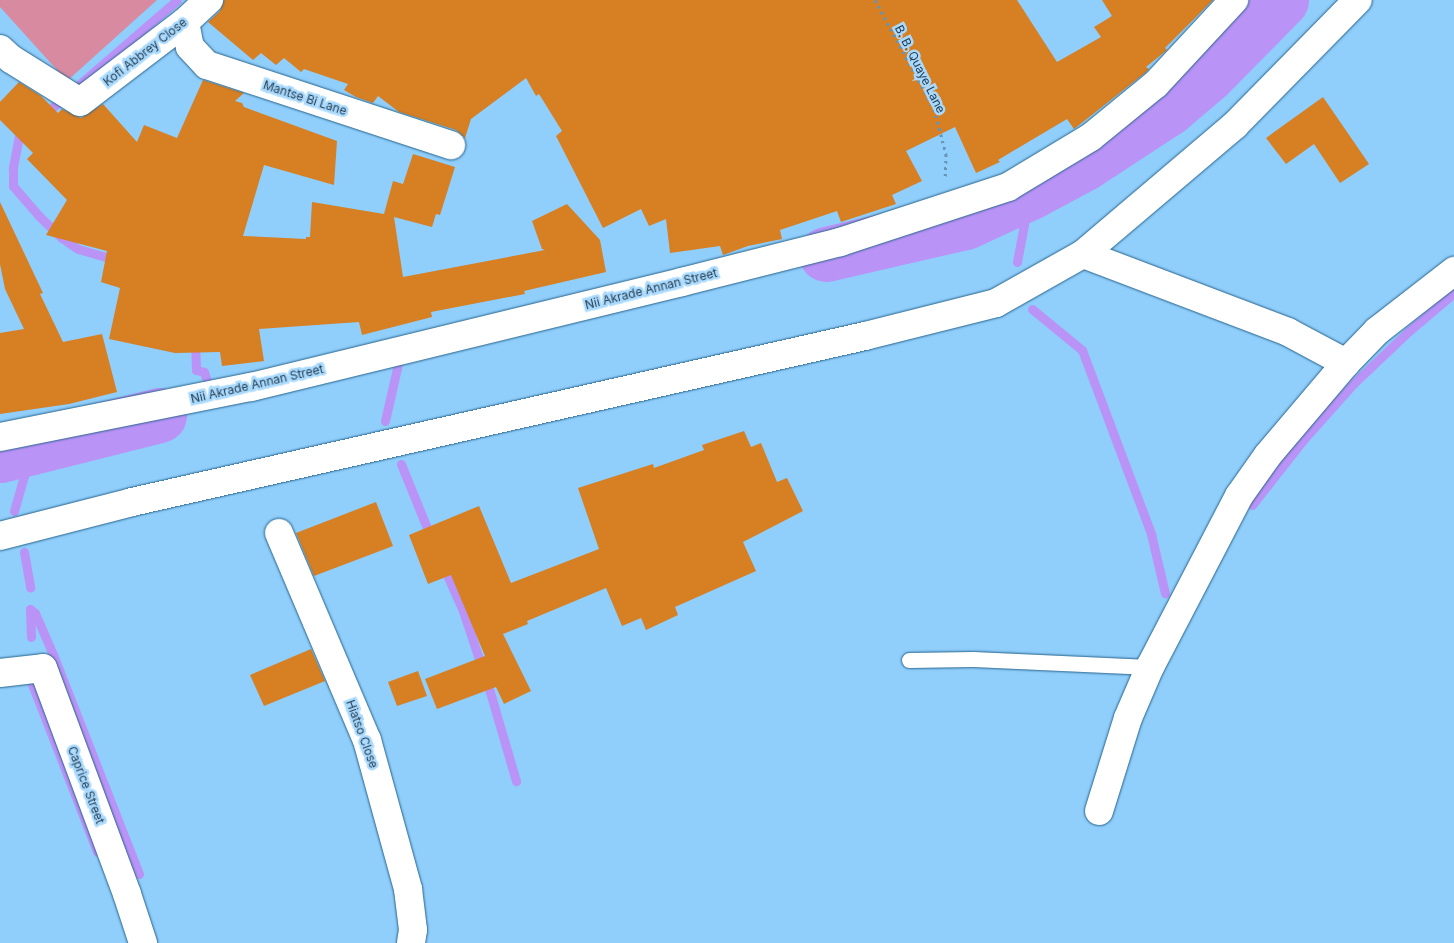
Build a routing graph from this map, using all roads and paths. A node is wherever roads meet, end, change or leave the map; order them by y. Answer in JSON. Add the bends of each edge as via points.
{"nodes":[{"id":1,"x":209,"y":0,"type":"edge"},
{"id":2,"x":875,"y":0,"type":"edge"},
{"id":3,"x":1234,"y":0,"type":"edge"},
{"id":4,"x":1358,"y":0,"type":"edge"},
{"id":5,"x":185,"y":22,"type":"junction"},
{"id":6,"x":4,"y":58,"type":"edge"},
{"id":7,"x":451,"y":145,"type":"dead end"},
{"id":8,"x":944,"y":208,"type":"junction"},
{"id":9,"x":1082,"y":254,"type":"junction"},
{"id":10,"x":1454,"y":271,"type":"edge"},
{"id":11,"x":1346,"y":363,"type":"junction"},
{"id":12,"x":0,"y":437,"type":"edge"},
{"id":13,"x":279,"y":533,"type":"dead end"},
{"id":14,"x":0,"y":536,"type":"edge"},
{"id":15,"x":908,"y":660,"type":"dead end"},
{"id":16,"x":1150,"y":666,"type":"junction"},
{"id":17,"x":0,"y":673,"type":"edge"},
{"id":18,"x":1099,"y":811,"type":"dead end"},
{"id":19,"x":143,"y":943,"type":"edge"},
{"id":20,"x":411,"y":943,"type":"edge"}],
"edges":[{"from":1,"to":5,"type":"street","name":"Kofi Abbrey Close"},
{"from":2,"to":8,"type":"path","name":"B. B. Quaye Lane","via":[[934,109],[946,154]]},
{"from":3,"to":8,"type":"street","name":"Nii Akrade Annan Street","via":[[1156,84],[1091,137],[1008,186]]},
{"from":4,"to":9,"type":"street","via":[[1235,124]]},
{"from":5,"to":6,"type":"street","name":"Kofi Abbrey Close","via":[[80,102]]},
{"from":5,"to":7,"type":"street","name":"Mantse Bi Lane","via":[[190,47],[207,66]]},
{"from":8,"to":12,"type":"street","name":"Nii Akrade Annan Street","via":[[840,242],[260,384]]},
{"from":9,"to":11,"type":"street","via":[[1288,332]]},
{"from":9,"to":14,"type":"street","via":[[996,303],[865,336],[132,502]]},
{"from":10,"to":11,"type":"street","via":[[1377,331]]},
{"from":11,"to":16,"type":"street","via":[[1268,455],[1239,496]]},
{"from":13,"to":20,"type":"street","name":"Hiatso Close","via":[[367,740],[408,889]]},
{"from":15,"to":16,"type":"lane","via":[[973,659]]},
{"from":16,"to":18,"type":"street","via":[[1128,718]]},
{"from":17,"to":19,"type":"street","name":"Caprice Street","via":[[44,668]]}]}
